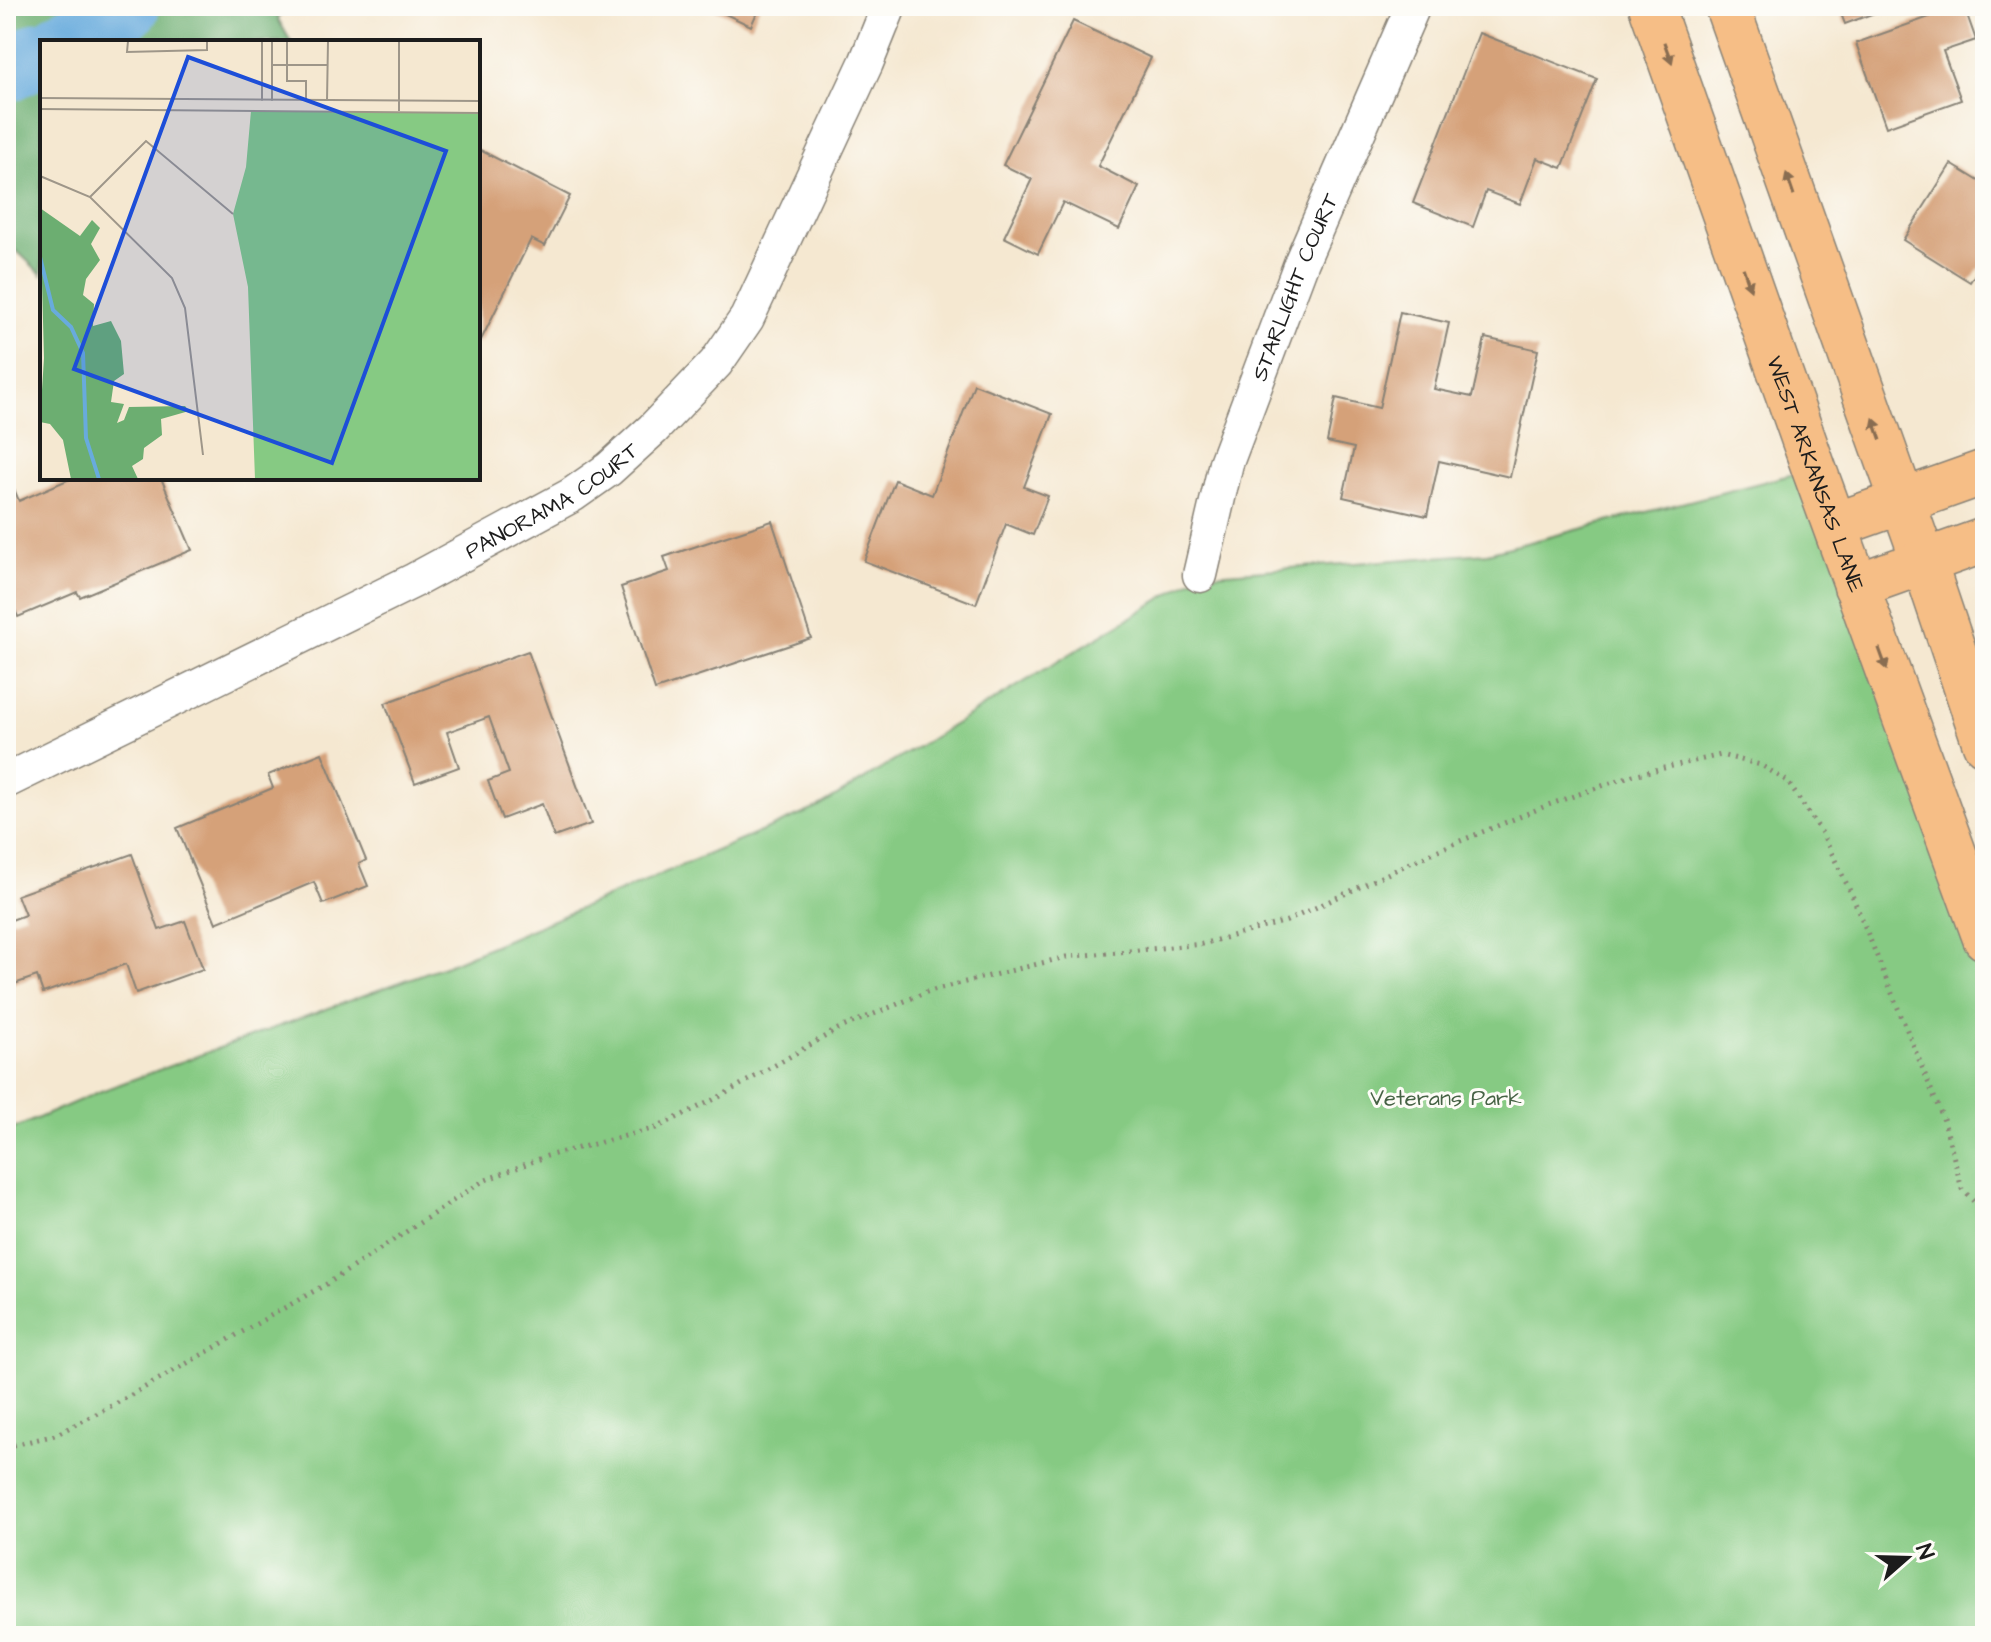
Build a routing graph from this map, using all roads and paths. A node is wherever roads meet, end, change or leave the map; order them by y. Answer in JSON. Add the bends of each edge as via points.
{"nodes":[{"id":1,"x":889,"y":6,"type":"edge"},
{"id":2,"x":1413,"y":6,"type":"edge"},
{"id":3,"x":1651,"y":6,"type":"edge"},
{"id":4,"x":1727,"y":6,"type":"edge"},
{"id":5,"x":1985,"y":472,"type":"edge"},
{"id":6,"x":1903,"y":503,"type":"junction"},
{"id":7,"x":1836,"y":525,"type":"junction"},
{"id":8,"x":1985,"y":540,"type":"edge"},
{"id":9,"x":1924,"y":562,"type":"junction"},
{"id":10,"x":1200,"y":575,"type":"dead end"},
{"id":11,"x":1856,"y":586,"type":"junction"},
{"id":12,"x":1985,"y":744,"type":"edge"},
{"id":13,"x":6,"y":781,"type":"edge"},
{"id":14,"x":1985,"y":938,"type":"edge"},
{"id":15,"x":1985,"y":1213,"type":"edge"},
{"id":16,"x":6,"y":1447,"type":"edge"}],
"edges":[{"from":1,"to":13,"type":"street","name":"PANORAMA COURT","via":[[747,318],[716,363],[609,469],[572,495],[415,580]]},
{"from":2,"to":10,"type":"street","name":"STARLIGHT COURT","via":[[1302,261],[1226,463]]},
{"from":3,"to":7,"type":"main road","name":"WEST ARKANSAS LANE","one_way":true},
{"from":6,"to":4,"type":"main road","one_way":true},
{"from":5,"to":6,"type":"main road"},
{"from":6,"to":7,"type":"main road"},
{"from":6,"to":9,"type":"main road"},
{"from":7,"to":11,"type":"main road","name":"WEST ARKANSAS LANE"},
{"from":8,"to":9,"type":"main road"},
{"from":9,"to":11,"type":"main road"},
{"from":9,"to":12,"type":"main road"},
{"from":11,"to":14,"type":"main road","name":"WEST ARKANSAS LANE","one_way":true},
{"from":15,"to":16,"type":"path","via":[[1962,1189],[1944,1121],[1822,833],[1787,781],[1761,765],[1721,755],[1633,775],[1548,805],[1287,921],[1202,944],[1066,957],[929,991],[838,1029],[656,1128],[547,1156],[483,1181],[330,1282],[117,1403],[55,1435]]}]}
